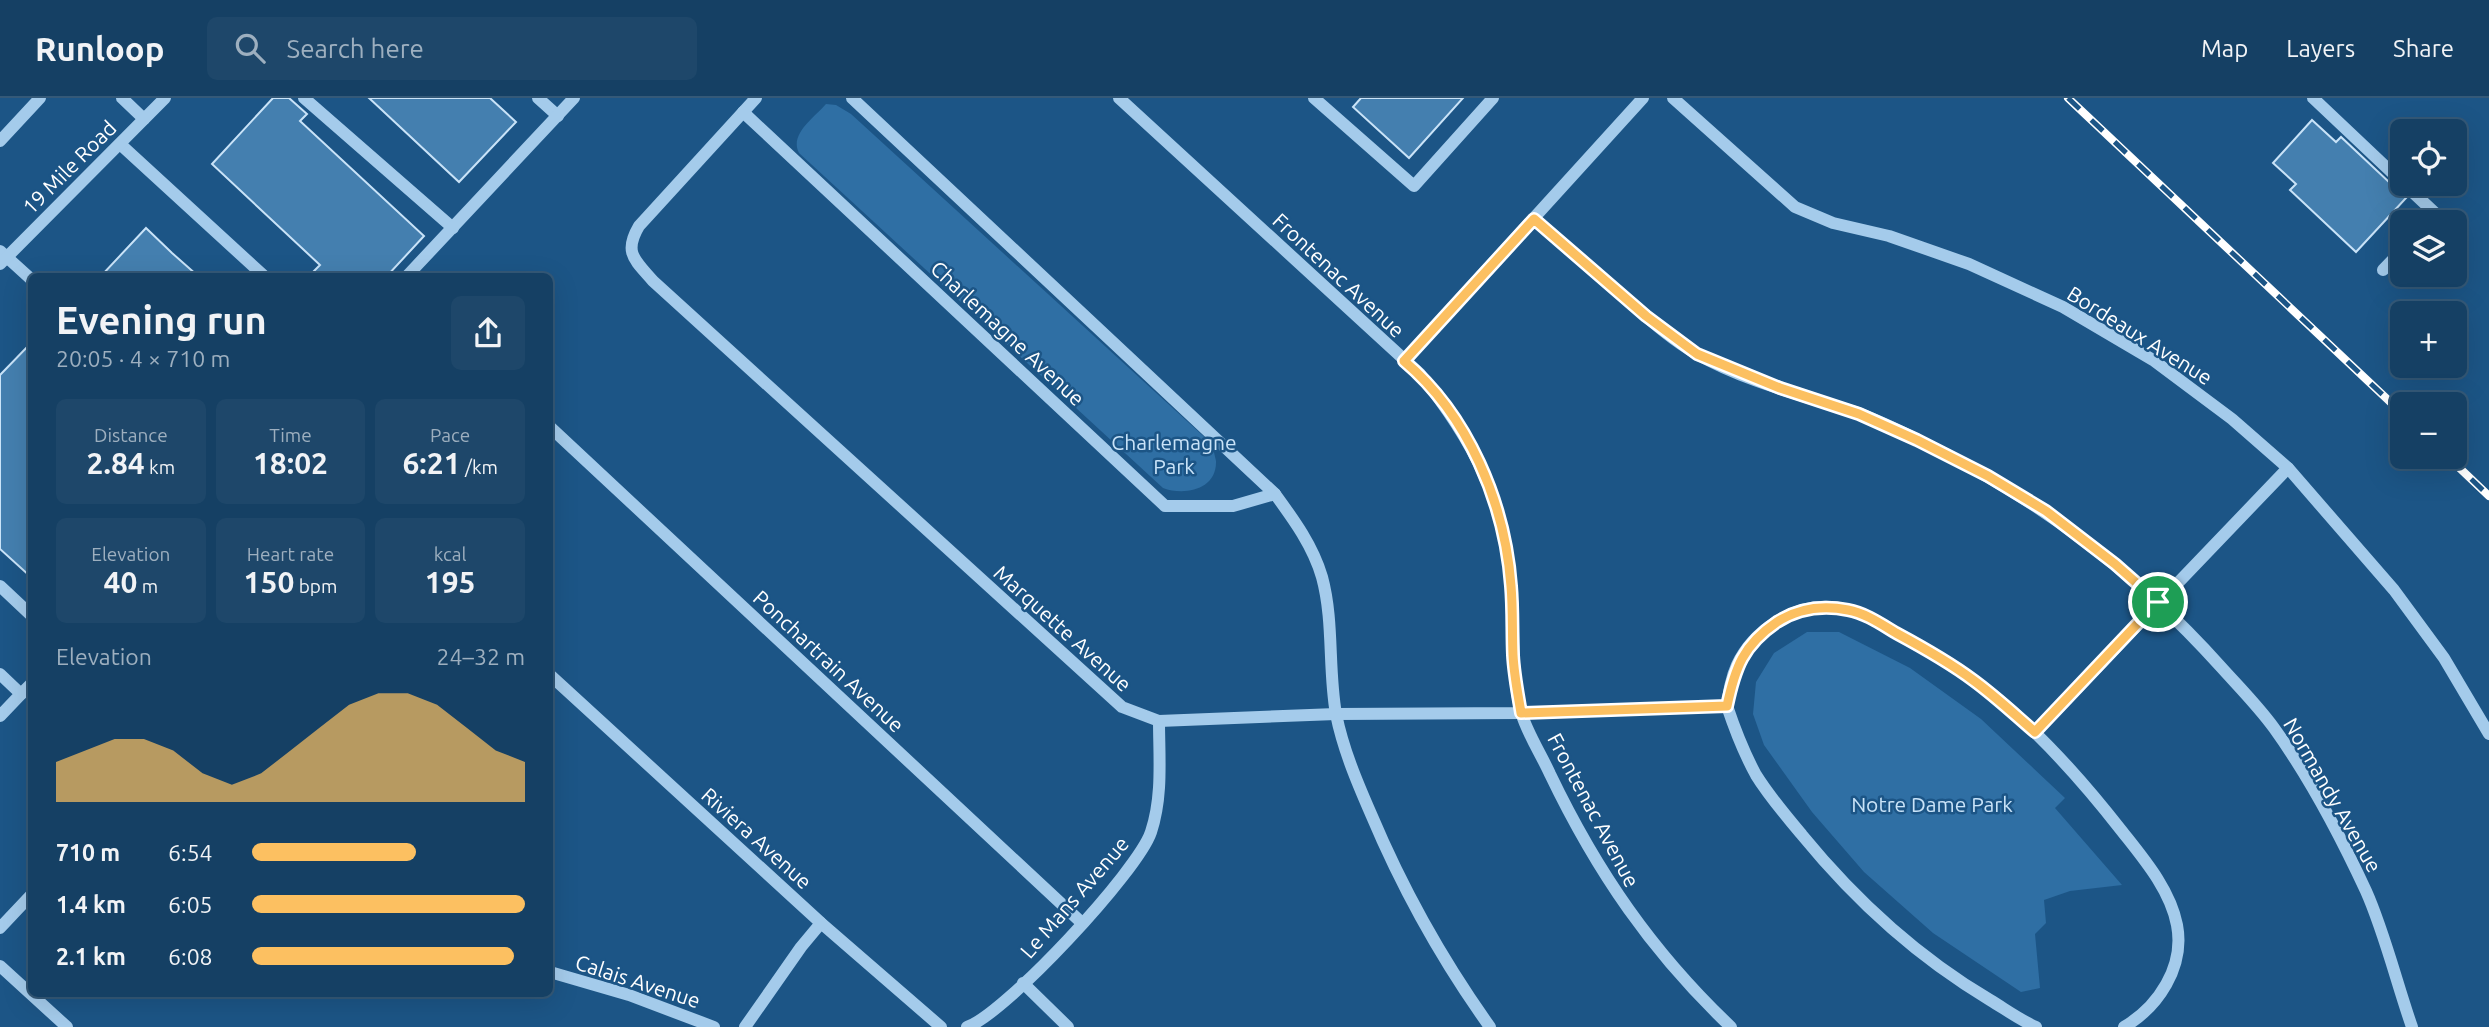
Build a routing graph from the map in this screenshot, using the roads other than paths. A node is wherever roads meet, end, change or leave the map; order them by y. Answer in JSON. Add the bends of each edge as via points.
{"nodes":[{"id":1,"x":40,"y":98,"type":"edge"},
{"id":2,"x":122,"y":98,"type":"edge"},
{"id":3,"x":165,"y":98,"type":"edge"},
{"id":4,"x":303,"y":98,"type":"edge"},
{"id":5,"x":538,"y":98,"type":"edge"},
{"id":6,"x":574,"y":98,"type":"edge"},
{"id":7,"x":756,"y":98,"type":"edge"},
{"id":8,"x":852,"y":98,"type":"edge"},
{"id":9,"x":1119,"y":98,"type":"edge"},
{"id":10,"x":1314,"y":98,"type":"edge"},
{"id":11,"x":1493,"y":98,"type":"edge"},
{"id":12,"x":1643,"y":98,"type":"edge"},
{"id":13,"x":1672,"y":98,"type":"edge"},
{"id":14,"x":2313,"y":98,"type":"edge"},
{"id":15,"x":743,"y":112,"type":"junction"},
{"id":16,"x":558,"y":116,"type":"junction"},
{"id":17,"x":144,"y":120,"type":"junction"},
{"id":18,"x":0,"y":141,"type":"edge"},
{"id":19,"x":120,"y":144,"type":"junction"},
{"id":20,"x":2390,"y":171,"type":"edge"},
{"id":21,"x":2417,"y":196,"type":"edge"},
{"id":22,"x":2432,"y":210,"type":"edge"},
{"id":23,"x":1534,"y":219,"type":"junction"},
{"id":24,"x":453,"y":228,"type":"junction"},
{"id":25,"x":2,"y":257,"type":"edge"},
{"id":26,"x":2390,"y":262,"type":"edge"},
{"id":27,"x":2382,"y":270,"type":"dead end"},
{"id":28,"x":261,"y":273,"type":"edge"},
{"id":29,"x":411,"y":273,"type":"edge"},
{"id":30,"x":28,"y":277,"type":"edge"},
{"id":31,"x":1404,"y":361,"type":"junction"},
{"id":32,"x":553,"y":430,"type":"edge"},
{"id":33,"x":2288,"y":468,"type":"junction"},
{"id":34,"x":1275,"y":494,"type":"junction"},
{"id":35,"x":0,"y":586,"type":"edge"},
{"id":36,"x":2158,"y":602,"type":"junction"},
{"id":37,"x":28,"y":612,"type":"edge"},
{"id":38,"x":0,"y":674,"type":"edge"},
{"id":39,"x":553,"y":678,"type":"edge"},
{"id":40,"x":28,"y":687,"type":"edge"},
{"id":41,"x":21,"y":694,"type":"junction"},
{"id":42,"x":1727,"y":706,"type":"junction"},
{"id":43,"x":1521,"y":713,"type":"junction"},
{"id":44,"x":1336,"y":714,"type":"junction"},
{"id":45,"x":0,"y":716,"type":"edge"},
{"id":46,"x":1159,"y":720,"type":"junction"},
{"id":47,"x":2035,"y":732,"type":"junction"},
{"id":48,"x":2489,"y":734,"type":"edge"},
{"id":49,"x":28,"y":898,"type":"edge"},
{"id":50,"x":821,"y":923,"type":"junction"},
{"id":51,"x":1082,"y":923,"type":"junction"},
{"id":52,"x":0,"y":929,"type":"edge"},
{"id":53,"x":0,"y":966,"type":"edge"},
{"id":54,"x":553,"y":973,"type":"edge"},
{"id":55,"x":1023,"y":983,"type":"junction"},
{"id":56,"x":28,"y":992,"type":"edge"},
{"id":57,"x":34,"y":997,"type":"edge"},
{"id":58,"x":66,"y":1027,"type":"edge"},
{"id":59,"x":714,"y":1027,"type":"edge"},
{"id":60,"x":745,"y":1027,"type":"edge"},
{"id":61,"x":941,"y":1027,"type":"edge"},
{"id":62,"x":967,"y":1027,"type":"edge"},
{"id":63,"x":1068,"y":1027,"type":"edge"},
{"id":64,"x":1490,"y":1027,"type":"edge"},
{"id":65,"x":1731,"y":1027,"type":"edge"},
{"id":66,"x":2036,"y":1027,"type":"edge"},
{"id":67,"x":2124,"y":1027,"type":"edge"},
{"id":68,"x":2412,"y":1027,"type":"edge"}],
"edges":[{"from":1,"to":18,"type":"street"},
{"from":2,"to":17,"type":"street"},
{"from":3,"to":17,"type":"street","name":"19 Mile Road"},
{"from":4,"to":24,"type":"street"},
{"from":5,"to":16,"type":"street"},
{"from":6,"to":16,"type":"street"},
{"from":7,"to":15,"type":"street"},
{"from":8,"to":34,"type":"street"},
{"from":9,"to":31,"type":"street","name":"Frontenac Avenue"},
{"from":10,"to":11,"type":"street","via":[[1414,186]]},
{"from":12,"to":23,"type":"street"},
{"from":13,"to":33,"type":"street","name":"Bordeaux Avenue","via":[[1795,207],[1969,264],[2063,307],[2184,382]]},
{"from":14,"to":20,"type":"street"},
{"from":15,"to":34,"type":"street","name":"Charlemagne Avenue","via":[[1165,506],[1233,506]]},
{"from":15,"to":46,"type":"street","name":"Marquette Avenue","via":[[639,226],[630,248],[635,260],[1107,696],[1122,707]]},
{"from":16,"to":24,"type":"street"},
{"from":17,"to":19,"type":"street","name":"19 Mile Road"},
{"from":19,"to":25,"type":"street","name":"19 Mile Road"},
{"from":19,"to":28,"type":"street"},
{"from":21,"to":22,"type":"street"},
{"from":23,"to":31,"type":"street"},
{"from":23,"to":36,"type":"street","name":"Normandy Avenue","via":[[1697,354],[1859,414],[1988,476],[2046,511]]},
{"from":24,"to":29,"type":"street"},
{"from":25,"to":30,"type":"street"},
{"from":26,"to":27,"type":"street"},
{"from":31,"to":43,"type":"street","name":"Frontenac Avenue","via":[[1446,406],[1478,459],[1497,512],[1511,585],[1513,659]]},
{"from":32,"to":51,"type":"street","name":"Ponchartrain Avenue"},
{"from":33,"to":36,"type":"street"},
{"from":33,"to":48,"type":"street","name":"Bordeaux Avenue","via":[[2394,590],[2444,658]]},
{"from":34,"to":44,"type":"street","via":[[1297,524],[1322,578]]},
{"from":35,"to":37,"type":"street"},
{"from":36,"to":47,"type":"street"},
{"from":36,"to":68,"type":"street","name":"Normandy Avenue","via":[[2276,730],[2314,792],[2368,895]]},
{"from":38,"to":41,"type":"street"},
{"from":39,"to":50,"type":"street","name":"Riviera Avenue"},
{"from":40,"to":41,"type":"street"},
{"from":41,"to":45,"type":"street"},
{"from":42,"to":43,"type":"street","name":"Marquette Avenue"},
{"from":42,"to":47,"type":"street","via":[[1738,664],[1757,638],[1795,612],[1830,607],[1864,615],[1922,647],[1973,680]]},
{"from":42,"to":66,"type":"street","via":[[1738,740],[1758,777],[1845,884],[1927,960]]},
{"from":43,"to":44,"type":"street","name":"Marquette Avenue"},
{"from":43,"to":65,"type":"street","name":"Frontenac Avenue","via":[[1571,817],[1625,906],[1683,980]]},
{"from":44,"to":46,"type":"street","name":"Marquette Avenue"},
{"from":44,"to":64,"type":"street","via":[[1366,804],[1412,904]]},
{"from":46,"to":51,"type":"street","name":"Le Mans Avenue","via":[[1159,789],[1151,833],[1128,871]]},
{"from":47,"to":67,"type":"street","via":[[2147,863],[2169,900],[2177,926],[2173,969],[2164,990]]},
{"from":49,"to":52,"type":"street"},
{"from":50,"to":60,"type":"street"},
{"from":50,"to":61,"type":"street","name":"Riviera Avenue"},
{"from":51,"to":55,"type":"street","name":"Le Mans Avenue"},
{"from":53,"to":56,"type":"street"},
{"from":54,"to":59,"type":"street","name":"Calais Avenue"},
{"from":55,"to":62,"type":"street","name":"Le Mans Avenue","via":[[986,1017]]},
{"from":55,"to":63,"type":"street"},
{"from":57,"to":58,"type":"street"}]}
